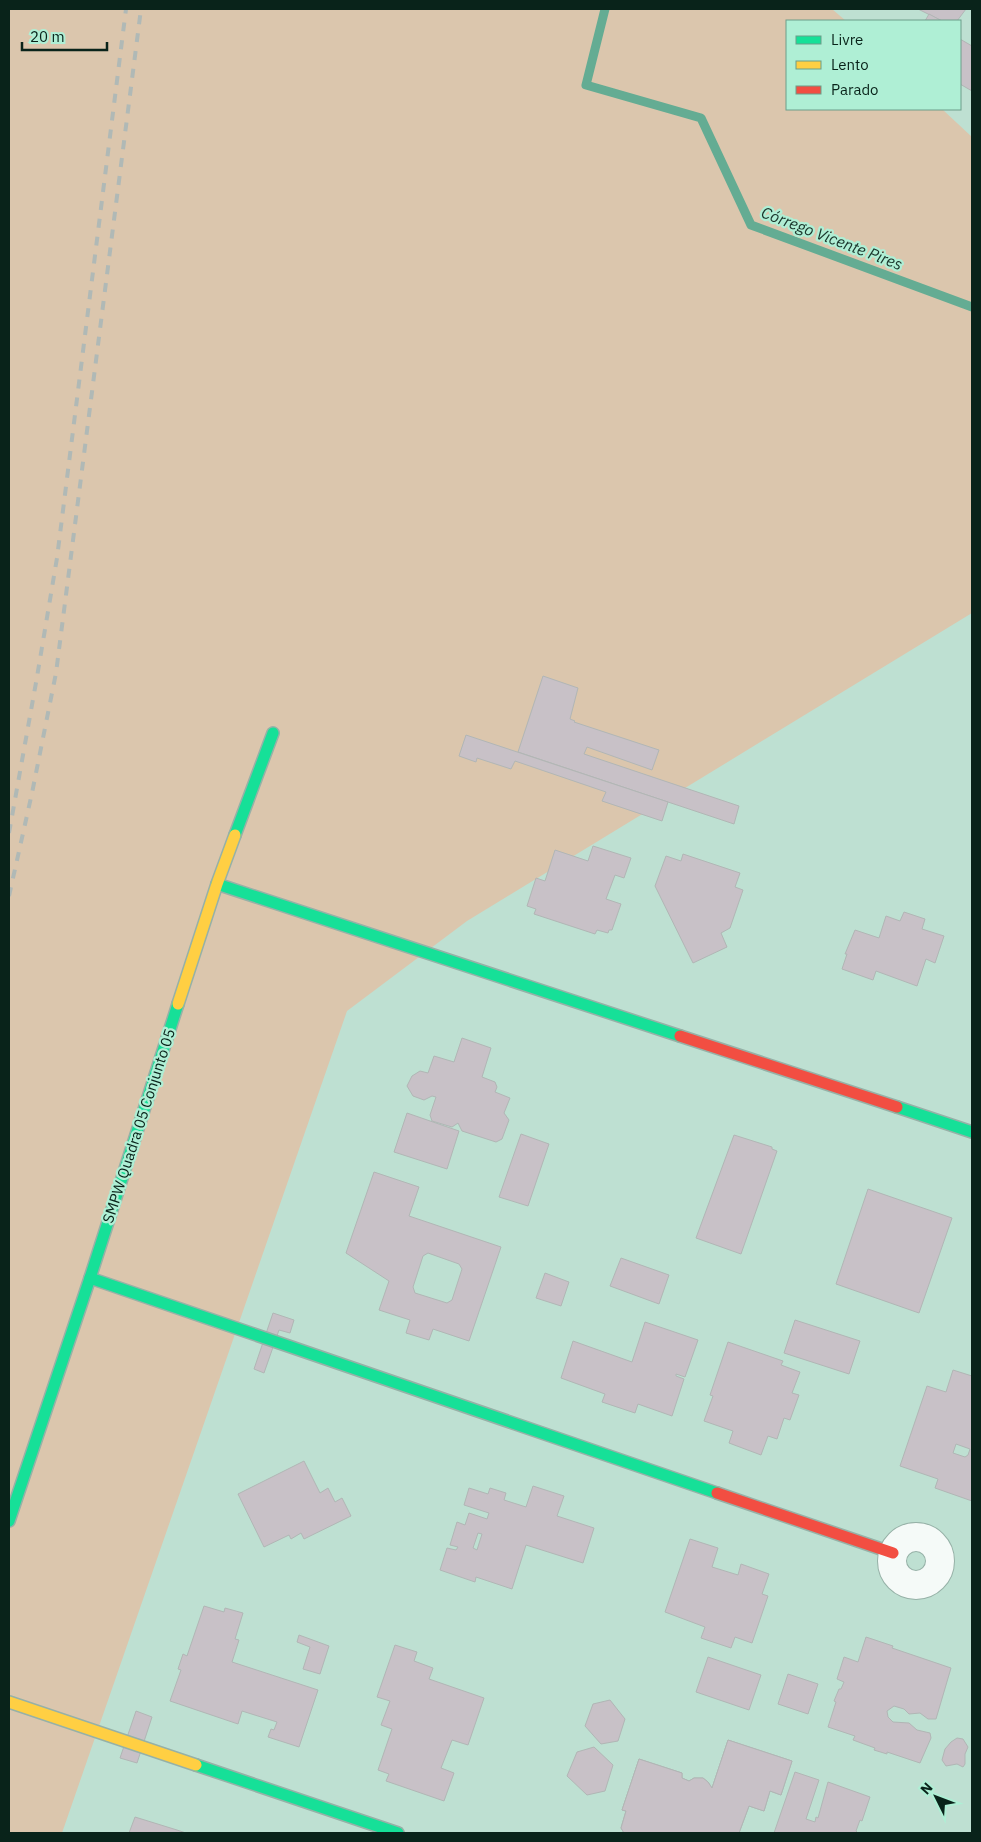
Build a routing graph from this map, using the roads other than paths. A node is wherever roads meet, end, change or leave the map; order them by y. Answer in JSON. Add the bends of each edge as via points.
{"nodes":[{"id":1,"x":273,"y":733,"type":"dead end"},
{"id":2,"x":217,"y":884,"type":"junction"},
{"id":3,"x":972,"y":1132,"type":"edge"},
{"id":4,"x":90,"y":1278,"type":"junction"},
{"id":5,"x":9,"y":1520,"type":"edge"},
{"id":6,"x":894,"y":1553,"type":"joint"},
{"id":7,"x":945,"y":1570,"type":"dead end"},
{"id":8,"x":9,"y":1702,"type":"edge"},
{"id":9,"x":398,"y":1833,"type":"edge"}],
"edges":[{"from":1,"to":2,"type":"street","name":"SMPW Quadra 05 Conjunto 05"},
{"from":2,"to":3,"type":"street"},
{"from":2,"to":4,"type":"street","name":"SMPW Quadra 05 Conjunto 05"},
{"from":4,"to":5,"type":"street","name":"SMPW Quadra 05 Conjunto 05"},
{"from":4,"to":6,"type":"street"},
{"from":6,"to":7,"type":"street","via":[[905,1539],[924,1538],[938,1550]]},
{"from":8,"to":9,"type":"street"}]}
